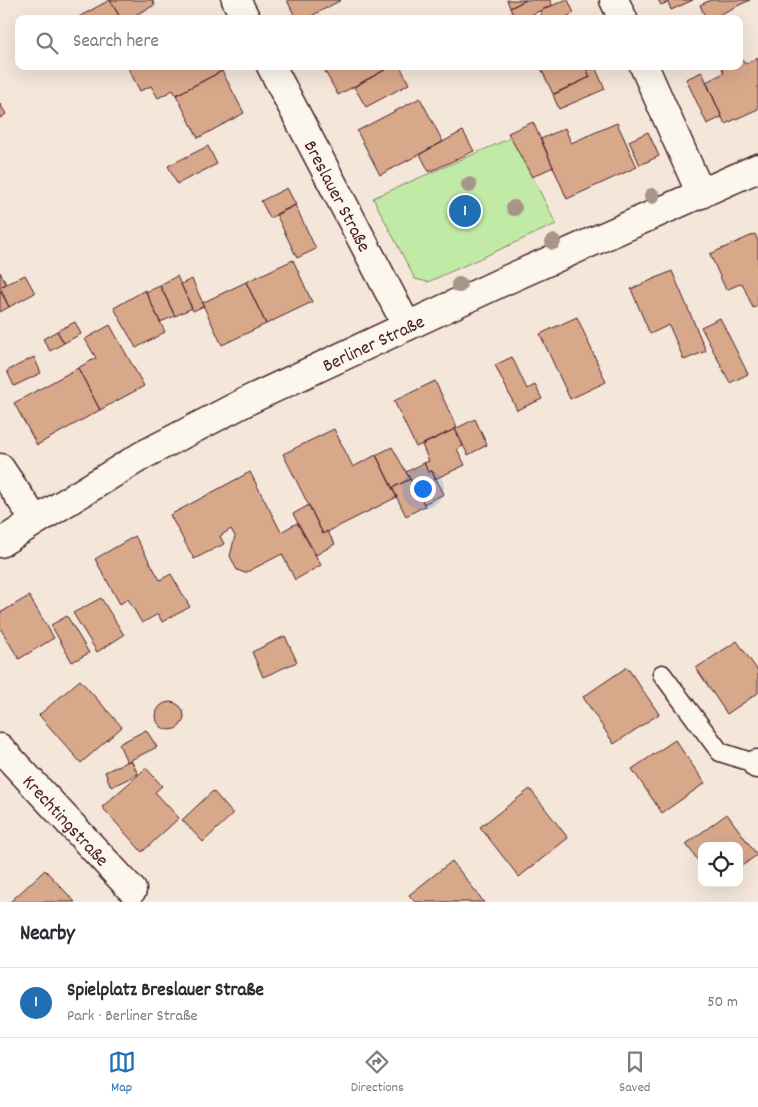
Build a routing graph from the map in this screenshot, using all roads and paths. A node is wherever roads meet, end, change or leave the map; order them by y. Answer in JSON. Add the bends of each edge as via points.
{"nodes":[{"id":1,"x":236,"y":0,"type":"edge"},
{"id":2,"x":614,"y":0,"type":"edge"},
{"id":3,"x":244,"y":15,"type":"edge"},
{"id":4,"x":621,"y":15,"type":"edge"},
{"id":5,"x":273,"y":70,"type":"edge"},
{"id":6,"x":646,"y":70,"type":"edge"},
{"id":7,"x":758,"y":168,"type":"edge"},
{"id":8,"x":701,"y":194,"type":"junction"},
{"id":9,"x":407,"y":326,"type":"junction"},
{"id":10,"x":0,"y":468,"type":"edge"},
{"id":11,"x":35,"y":520,"type":"junction"},
{"id":12,"x":0,"y":543,"type":"edge"},
{"id":13,"x":662,"y":674,"type":"dead end"},
{"id":14,"x":0,"y":748,"type":"edge"},
{"id":15,"x":758,"y":764,"type":"edge"},
{"id":16,"x":132,"y":890,"type":"dead end"}],
"edges":[{"from":1,"to":3,"type":"street"},
{"from":2,"to":4,"type":"street"},
{"from":5,"to":9,"type":"street","name":"Breslauer Straße"},
{"from":6,"to":8,"type":"street"},
{"from":7,"to":8,"type":"street","name":"Berliner Straße"},
{"from":8,"to":9,"type":"street","name":"Berliner Straße"},
{"from":9,"to":11,"type":"street","name":"Berliner Straße","via":[[251,398],[176,437]]},
{"from":10,"to":11,"type":"street"},
{"from":11,"to":12,"type":"street","name":"Berliner Straße"},
{"from":13,"to":15,"type":"lane","via":[[720,752]]},
{"from":14,"to":16,"type":"street","name":"Krechtingstraße"}]}
